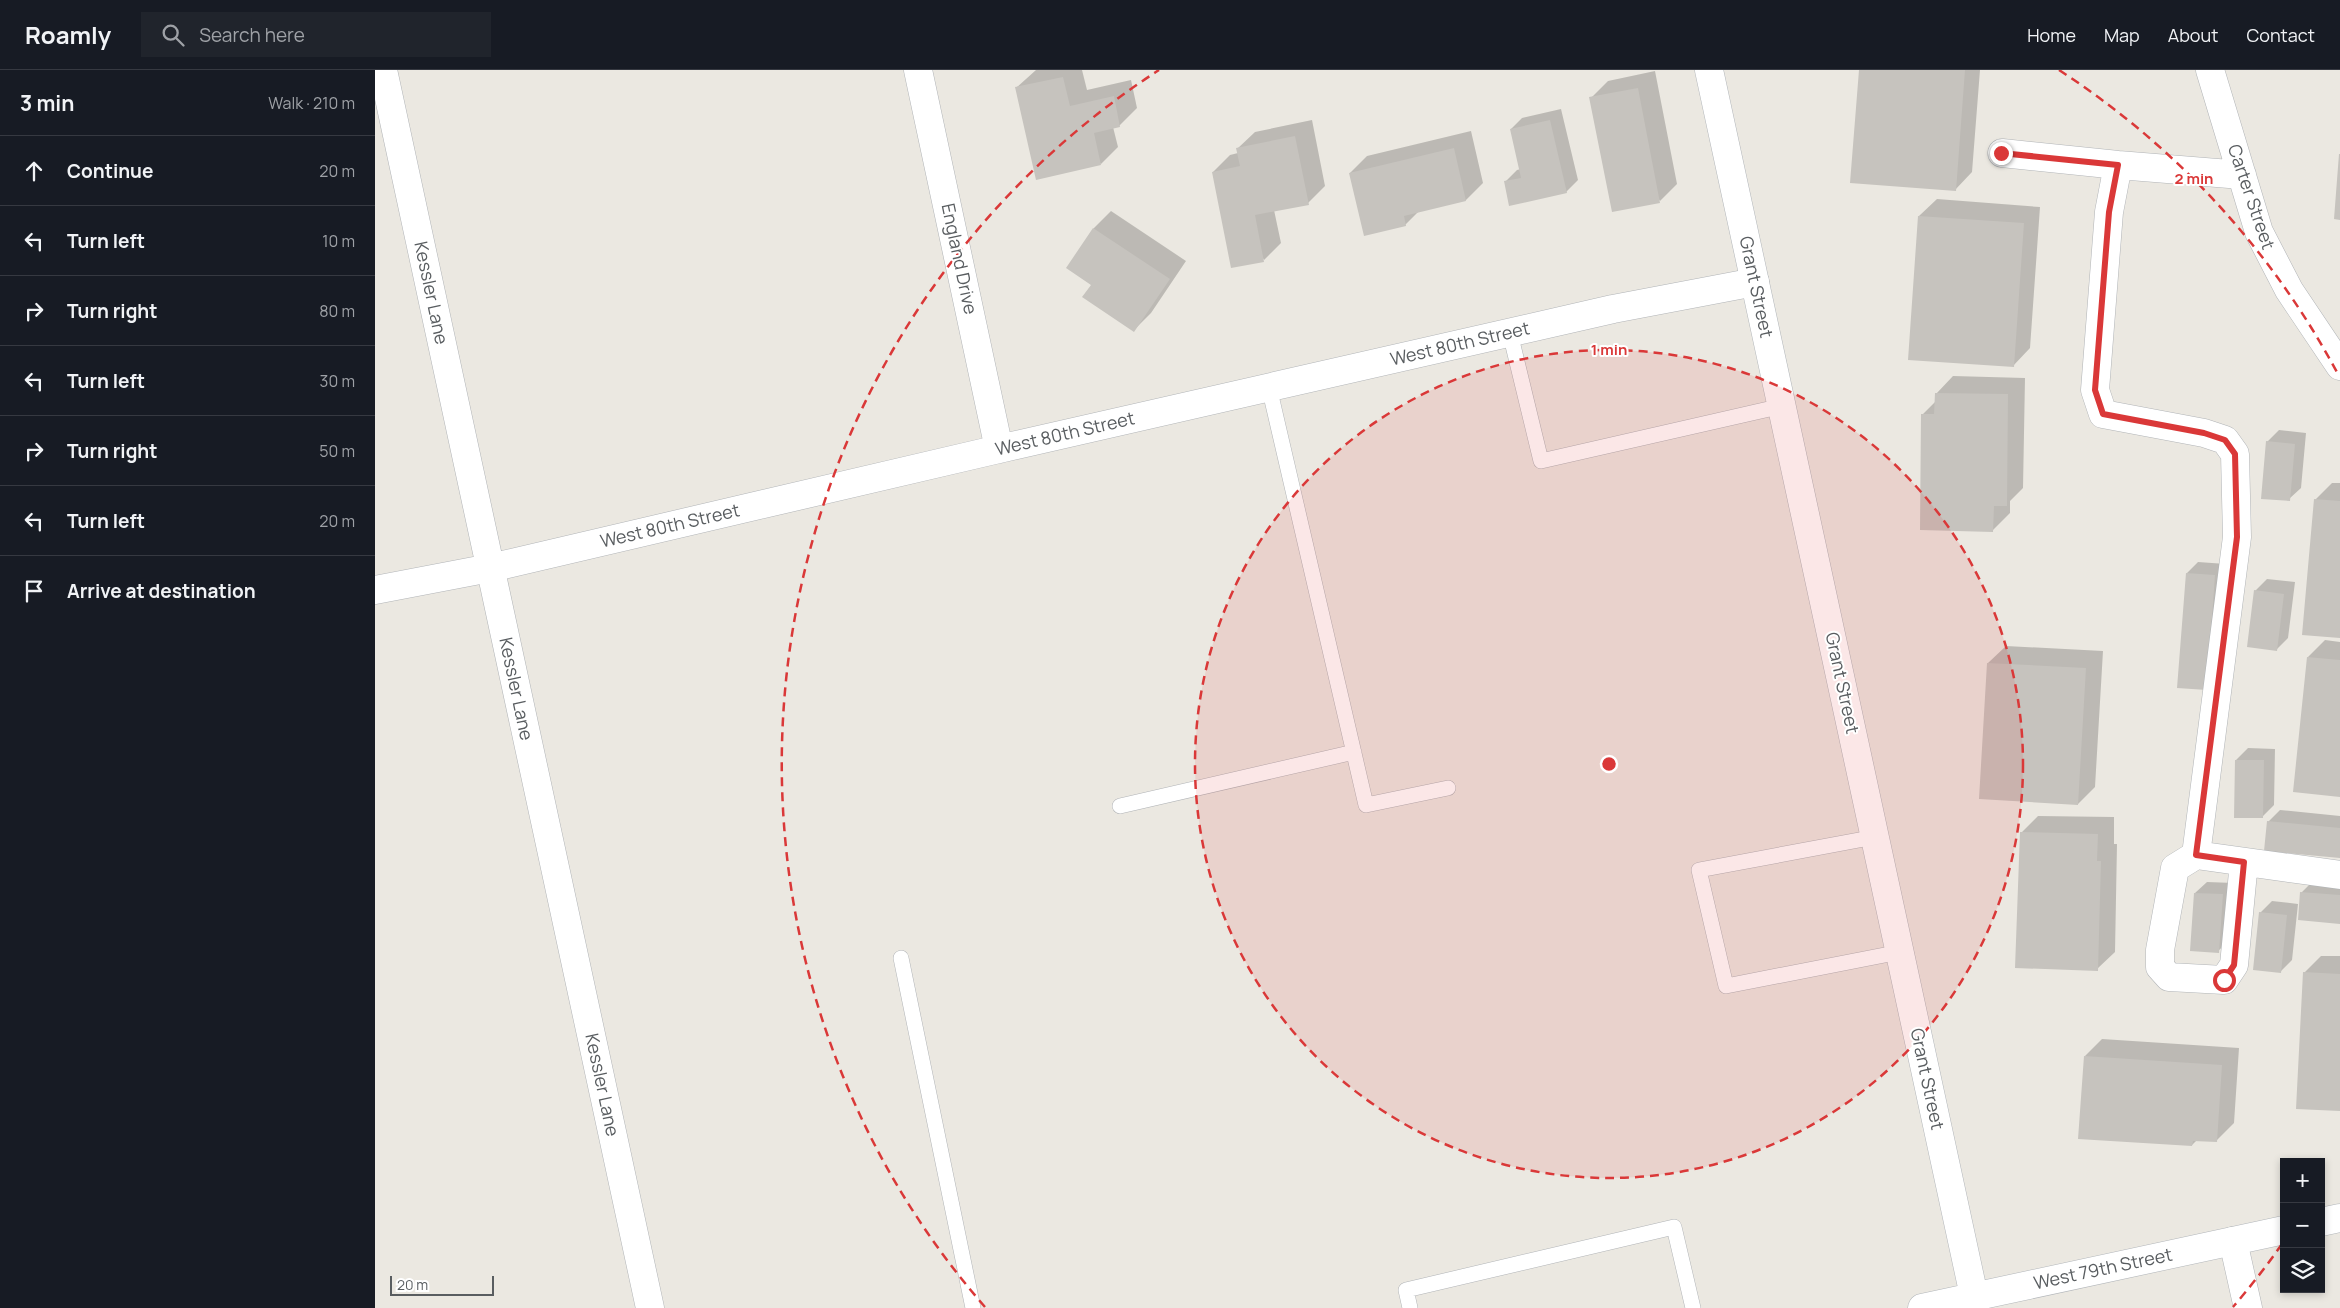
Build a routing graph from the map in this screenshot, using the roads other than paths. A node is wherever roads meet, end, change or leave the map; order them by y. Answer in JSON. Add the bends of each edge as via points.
{"nodes":[{"id":1,"x":383,"y":70,"type":"edge"},
{"id":2,"x":918,"y":70,"type":"edge"},
{"id":3,"x":1709,"y":70,"type":"edge"},
{"id":4,"x":2210,"y":70,"type":"edge"},
{"id":5,"x":2001,"y":153,"type":"dead end"},
{"id":6,"x":2118,"y":165,"type":"junction"},
{"id":7,"x":2242,"y":175,"type":"junction"},
{"id":8,"x":1755,"y":282,"type":"junction"},
{"id":9,"x":1510,"y":333,"type":"junction"},
{"id":10,"x":2340,"y":366,"type":"edge"},
{"id":11,"x":1269,"y":387,"type":"junction"},
{"id":12,"x":1782,"y":406,"type":"junction"},
{"id":13,"x":999,"y":449,"type":"junction"},
{"id":14,"x":490,"y":568,"type":"junction"},
{"id":15,"x":375,"y":590,"type":"edge"},
{"id":16,"x":1354,"y":752,"type":"junction"},
{"id":17,"x":1448,"y":788,"type":"dead end"},
{"id":18,"x":1120,"y":806,"type":"dead end"},
{"id":19,"x":1875,"y":837,"type":"junction"},
{"id":20,"x":2196,"y":855,"type":"junction"},
{"id":21,"x":2244,"y":862,"type":"junction"},
{"id":22,"x":2340,"y":875,"type":"edge"},
{"id":23,"x":1900,"y":952,"type":"junction"},
{"id":24,"x":901,"y":958,"type":"dead end"},
{"id":25,"x":2340,"y":1218,"type":"edge"},
{"id":26,"x":2325,"y":1221,"type":"edge"},
{"id":27,"x":2280,"y":1231,"type":"edge"},
{"id":28,"x":2233,"y":1241,"type":"junction"},
{"id":29,"x":1974,"y":1296,"type":"junction"},
{"id":30,"x":650,"y":1308,"type":"edge"},
{"id":31,"x":973,"y":1308,"type":"edge"},
{"id":32,"x":1411,"y":1308,"type":"edge"},
{"id":33,"x":1693,"y":1308,"type":"edge"},
{"id":34,"x":1922,"y":1308,"type":"edge"},
{"id":35,"x":2248,"y":1308,"type":"edge"}],
"edges":[{"from":1,"to":14,"type":"street","name":"Kessler Lane"},
{"from":2,"to":13,"type":"street","name":"England Drive"},
{"from":3,"to":8,"type":"street","name":"Grant Street"},
{"from":4,"to":7,"type":"street","name":"Carter Street"},
{"from":5,"to":6,"type":"street"},
{"from":6,"to":7,"type":"street"},
{"from":6,"to":20,"type":"street","via":[[2109,212],[2095,390],[2099,406],[2103,414],[2225,440],[2235,454],[2237,537]]},
{"from":7,"to":10,"type":"street","name":"Carter Street","via":[[2259,232],[2289,290]]},
{"from":8,"to":9,"type":"street","name":"West 80th Street","via":[[1613,309]]},
{"from":8,"to":12,"type":"street","name":"Grant Street"},
{"from":9,"to":11,"type":"street","name":"West 80th Street"},
{"from":9,"to":12,"type":"lane","via":[[1541,461]]},
{"from":11,"to":13,"type":"street","name":"West 80th Street"},
{"from":11,"to":16,"type":"lane"},
{"from":12,"to":19,"type":"street","name":"Grant Street"},
{"from":13,"to":14,"type":"street","name":"West 80th Street"},
{"from":14,"to":15,"type":"street","name":"West 80th Street"},
{"from":14,"to":30,"type":"street","name":"Kessler Lane"},
{"from":16,"to":17,"type":"lane","via":[[1366,805]]},
{"from":16,"to":18,"type":"lane"},
{"from":19,"to":23,"type":"street","name":"Grant Street"},
{"from":19,"to":23,"type":"lane","via":[[1699,870],[1726,986]]},
{"from":20,"to":21,"type":"street"},
{"from":20,"to":21,"type":"street","via":[[2175,868],[2160,950],[2161,967],[2169,977],[2224,980],[2234,965]]},
{"from":21,"to":22,"type":"street"},
{"from":23,"to":29,"type":"street","name":"Grant Street"},
{"from":24,"to":31,"type":"lane"},
{"from":25,"to":26,"type":"street"},
{"from":27,"to":28,"type":"street","name":"West 79th Street"},
{"from":28,"to":29,"type":"street","name":"West 79th Street"},
{"from":28,"to":35,"type":"street"},
{"from":29,"to":34,"type":"street","name":"West 79th Street"},
{"from":32,"to":33,"type":"lane","via":[[1406,1290],[1674,1227]]}]}
